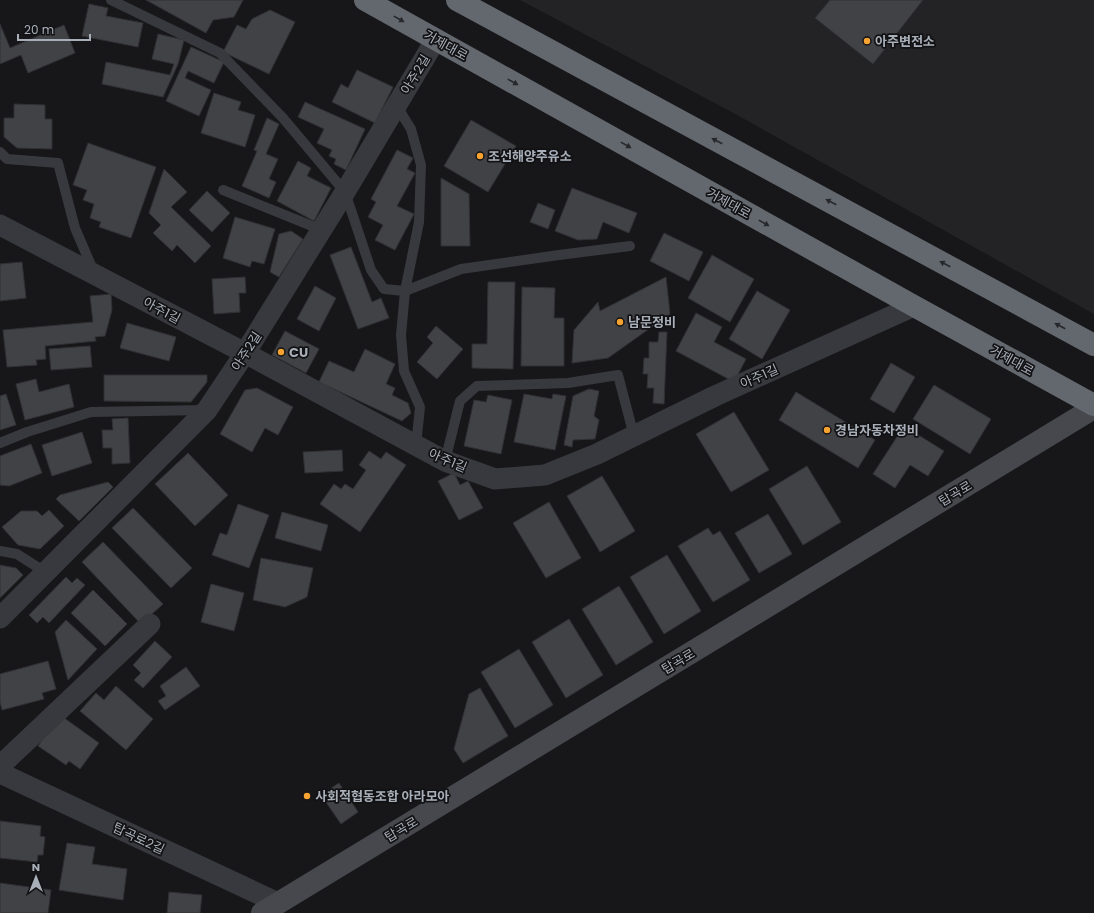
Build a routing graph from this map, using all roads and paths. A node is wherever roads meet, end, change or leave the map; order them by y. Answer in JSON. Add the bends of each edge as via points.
{"nodes":[{"id":1,"x":111,"y":0,"type":"edge"},
{"id":2,"x":365,"y":0,"type":"edge"},
{"id":3,"x":457,"y":0,"type":"edge"},
{"id":4,"x":436,"y":39,"type":"junction"},
{"id":5,"x":396,"y":105,"type":"junction"},
{"id":6,"x":0,"y":152,"type":"edge"},
{"id":7,"x":223,"y":190,"type":"dead end"},
{"id":8,"x":345,"y":192,"type":"junction"},
{"id":9,"x":0,"y":225,"type":"edge"},
{"id":10,"x":322,"y":230,"type":"junction"},
{"id":11,"x":630,"y":246,"type":"dead end"},
{"id":12,"x":95,"y":275,"type":"junction"},
{"id":13,"x":405,"y":291,"type":"junction"},
{"id":14,"x":914,"y":306,"type":"junction"},
{"id":15,"x":1094,"y":345,"type":"edge"},
{"id":16,"x":245,"y":353,"type":"junction"},
{"id":17,"x":1094,"y":405,"type":"edge"},
{"id":18,"x":1094,"y":408,"type":"edge"},
{"id":19,"x":207,"y":410,"type":"junction"},
{"id":20,"x":634,"y":436,"type":"junction"},
{"id":21,"x":0,"y":443,"type":"edge"},
{"id":22,"x":416,"y":445,"type":"junction"},
{"id":23,"x":445,"y":461,"type":"junction"},
{"id":24,"x":0,"y":552,"type":"edge"},
{"id":25,"x":45,"y":572,"type":"junction"},
{"id":26,"x":0,"y":618,"type":"edge"},
{"id":27,"x":150,"y":624,"type":"dead end"},
{"id":28,"x":0,"y":766,"type":"edge"},
{"id":29,"x":0,"y":773,"type":"edge"},
{"id":30,"x":270,"y":908,"type":"edge"}],
"edges":[{"from":1,"to":8,"type":"lane","via":[[220,53],[283,118]]},
{"from":2,"to":4,"type":"highway","name":"거제대로","one_way":true},
{"from":15,"to":3,"type":"highway","one_way":true},
{"from":4,"to":5,"type":"street","name":"아주2길"},
{"from":4,"to":14,"type":"highway","name":"거제대로","one_way":true},
{"from":5,"to":8,"type":"street","name":"아주2길"},
{"from":5,"to":13,"type":"lane","via":[[411,129],[421,165],[419,222]]},
{"from":6,"to":12,"type":"lane","via":[[7,159],[58,163],[75,228]]},
{"from":7,"to":10,"type":"lane"},
{"from":8,"to":10,"type":"street","name":"아주2길"},
{"from":8,"to":13,"type":"lane","via":[[371,270],[384,289]]},
{"from":9,"to":12,"type":"street","name":"아주1길"},
{"from":10,"to":16,"type":"street","name":"아주2길"},
{"from":11,"to":13,"type":"lane","via":[[461,269]]},
{"from":12,"to":16,"type":"street","name":"아주1길"},
{"from":13,"to":22,"type":"lane","via":[[401,335],[404,371],[420,407]]},
{"from":14,"to":17,"type":"highway","name":"거제대로"},
{"from":14,"to":20,"type":"street","name":"아주1길","via":[[715,396]]},
{"from":16,"to":19,"type":"street","name":"아주2길"},
{"from":16,"to":22,"type":"street","name":"아주1길"},
{"from":18,"to":30,"type":"street","name":"탑곡로"},
{"from":19,"to":21,"type":"lane","via":[[92,412]]},
{"from":19,"to":25,"type":"street","name":"아주2길"},
{"from":20,"to":23,"type":"street","name":"아주1길","via":[[545,475],[495,479]]},
{"from":20,"to":23,"type":"lane","via":[[618,375],[568,383],[477,386],[460,402]]},
{"from":22,"to":23,"type":"street","name":"아주1길"},
{"from":24,"to":25,"type":"lane","via":[[17,554]]},
{"from":25,"to":26,"type":"street","name":"아주2길"},
{"from":27,"to":28,"type":"street"},
{"from":29,"to":30,"type":"street","name":"탑곡로2길"}]}
